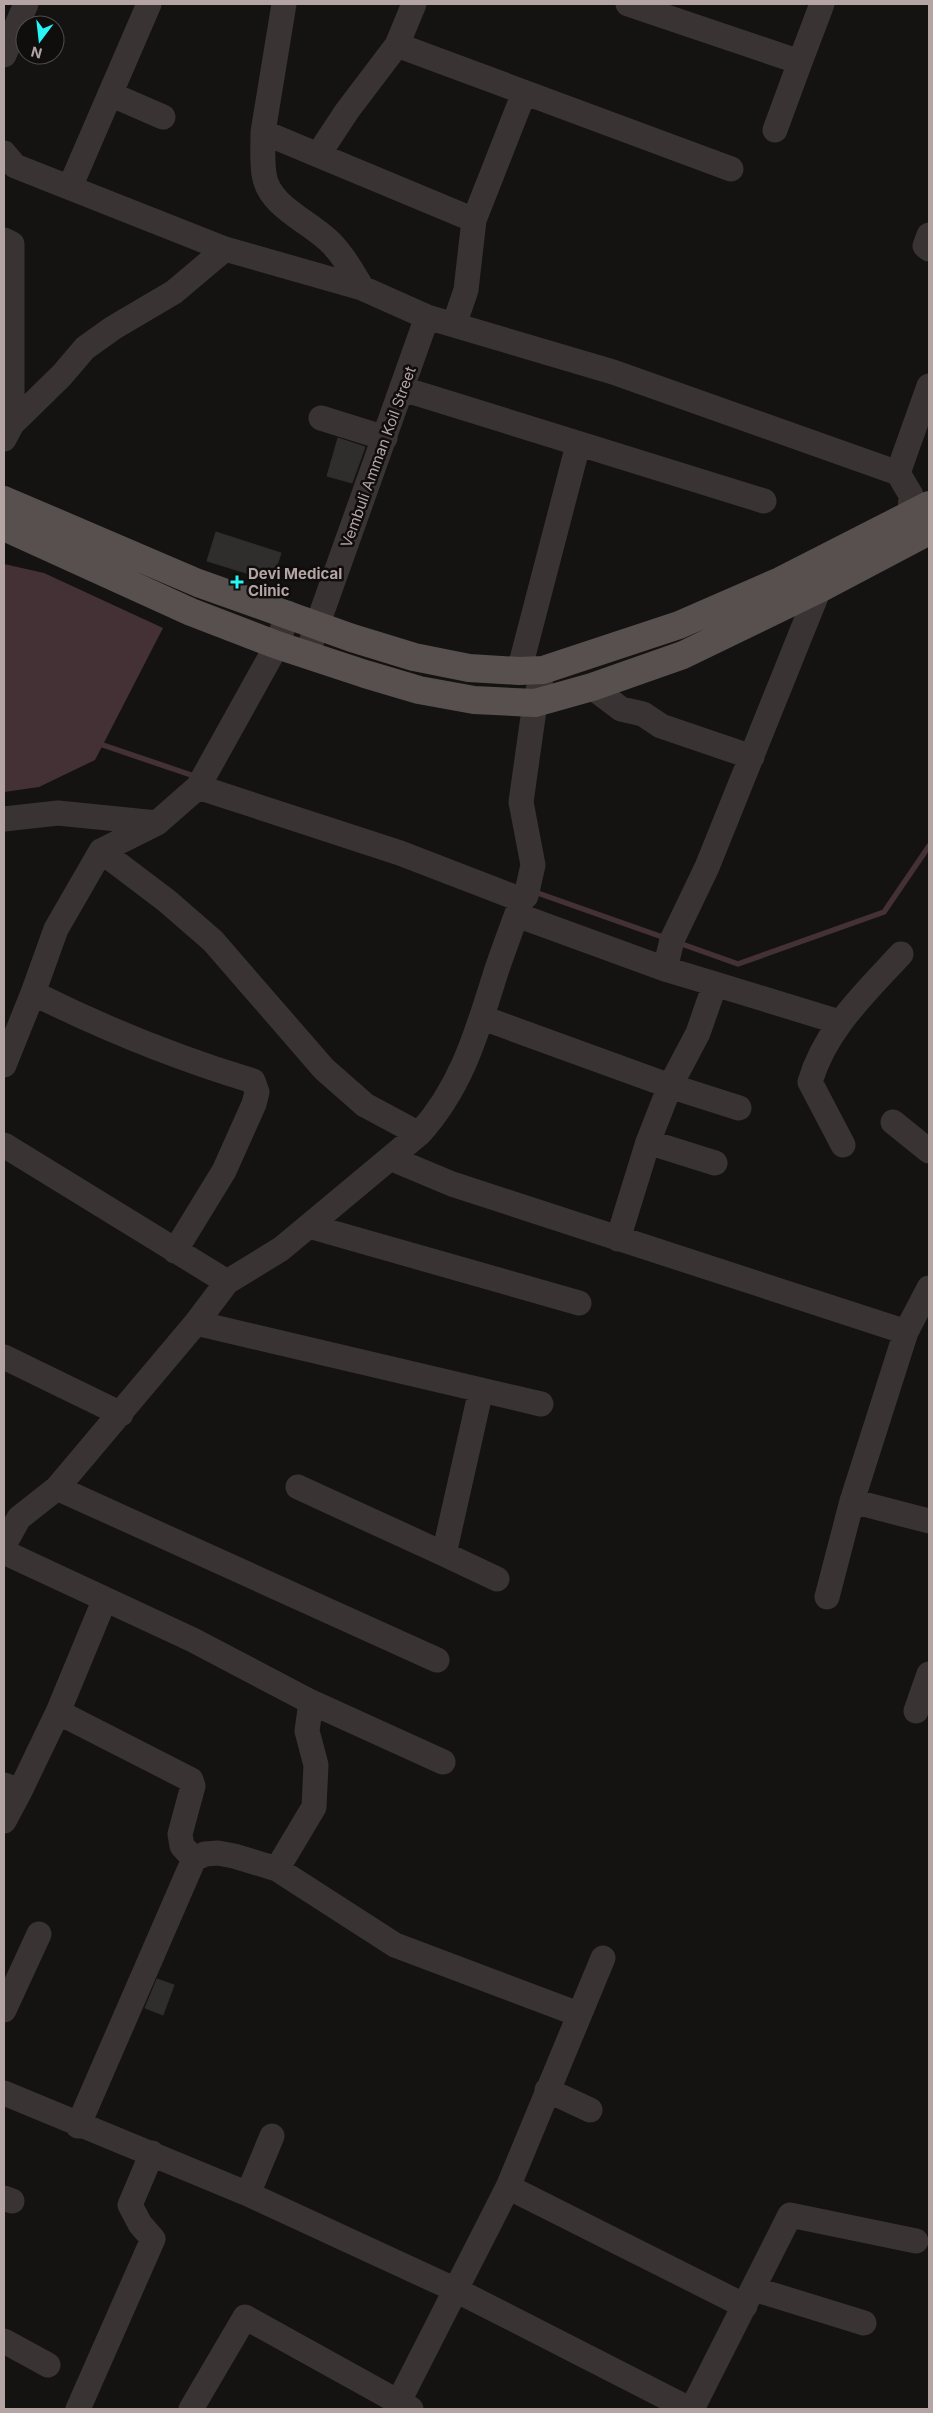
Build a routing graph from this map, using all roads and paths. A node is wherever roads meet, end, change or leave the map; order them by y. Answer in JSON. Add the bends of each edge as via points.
{"nodes":[{"id":1,"x":26,"y":4,"type":"edge"},
{"id":2,"x":149,"y":4,"type":"edge"},
{"id":3,"x":284,"y":4,"type":"edge"},
{"id":4,"x":414,"y":4,"type":"edge"},
{"id":5,"x":628,"y":4,"type":"edge"},
{"id":6,"x":822,"y":4,"type":"edge"},
{"id":7,"x":666,"y":10,"type":"edge"},
{"id":8,"x":397,"y":45,"type":"junction"},
{"id":9,"x":4,"y":55,"type":"edge"},
{"id":10,"x":800,"y":62,"type":"junction"},
{"id":11,"x":524,"y":93,"type":"junction"},
{"id":12,"x":110,"y":94,"type":"junction"},
{"id":13,"x":163,"y":117,"type":"dead end"},
{"id":14,"x":775,"y":130,"type":"dead end"},
{"id":15,"x":263,"y":132,"type":"junction"},
{"id":16,"x":4,"y":153,"type":"edge"},
{"id":17,"x":318,"y":155,"type":"junction"},
{"id":18,"x":731,"y":169,"type":"dead end"},
{"id":19,"x":70,"y":187,"type":"junction"},
{"id":20,"x":474,"y":220,"type":"junction"},
{"id":21,"x":929,"y":235,"type":"edge"},
{"id":22,"x":4,"y":240,"type":"edge"},
{"id":23,"x":225,"y":249,"type":"junction"},
{"id":24,"x":929,"y":249,"type":"edge"},
{"id":25,"x":362,"y":288,"type":"junction"},
{"id":26,"x":427,"y":317,"type":"junction"},
{"id":27,"x":454,"y":325,"type":"junction"},
{"id":28,"x":929,"y":386,"type":"edge"},
{"id":29,"x":403,"y":389,"type":"junction"},
{"id":30,"x":321,"y":418,"type":"dead end"},
{"id":31,"x":8,"y":432,"type":"edge"},
{"id":32,"x":385,"y":438,"type":"junction"},
{"id":33,"x":578,"y":445,"type":"junction"},
{"id":34,"x":898,"y":474,"type":"junction"},
{"id":35,"x":4,"y":500,"type":"edge"},
{"id":36,"x":764,"y":501,"type":"dead end"},
{"id":37,"x":923,"y":517,"type":"edge"},
{"id":38,"x":4,"y":527,"type":"edge"},
{"id":39,"x":819,"y":589,"type":"junction"},
{"id":40,"x":288,"y":613,"type":"junction"},
{"id":41,"x":317,"y":625,"type":"junction"},
{"id":42,"x":277,"y":645,"type":"junction"},
{"id":43,"x":307,"y":654,"type":"junction"},
{"id":44,"x":531,"y":670,"type":"junction"},
{"id":45,"x":592,"y":687,"type":"junction"},
{"id":46,"x":535,"y":703,"type":"junction"},
{"id":47,"x":752,"y":757,"type":"junction"},
{"id":48,"x":198,"y":787,"type":"junction"},
{"id":49,"x":4,"y":819,"type":"edge"},
{"id":50,"x":157,"y":824,"type":"junction"},
{"id":51,"x":101,"y":851,"type":"junction"},
{"id":52,"x":519,"y":908,"type":"junction"},
{"id":53,"x":901,"y":954,"type":"dead end"},
{"id":54,"x":665,"y":969,"type":"junction"},
{"id":55,"x":715,"y":984,"type":"junction"},
{"id":56,"x":33,"y":993,"type":"junction"},
{"id":57,"x":483,"y":1018,"type":"junction"},
{"id":58,"x":839,"y":1022,"type":"junction"},
{"id":59,"x":4,"y":1065,"type":"edge"},
{"id":60,"x":670,"y":1086,"type":"junction"},
{"id":61,"x":739,"y":1108,"type":"dead end"},
{"id":62,"x":893,"y":1122,"type":"dead end"},
{"id":63,"x":418,"y":1134,"type":"junction"},
{"id":64,"x":648,"y":1142,"type":"junction"},
{"id":65,"x":4,"y":1145,"type":"edge"},
{"id":66,"x":843,"y":1145,"type":"dead end"},
{"id":67,"x":929,"y":1151,"type":"edge"},
{"id":68,"x":390,"y":1158,"type":"junction"},
{"id":69,"x":715,"y":1163,"type":"dead end"},
{"id":70,"x":309,"y":1226,"type":"junction"},
{"id":71,"x":618,"y":1239,"type":"junction"},
{"id":72,"x":175,"y":1251,"type":"junction"},
{"id":73,"x":227,"y":1282,"type":"junction"},
{"id":74,"x":929,"y":1288,"type":"edge"},
{"id":75,"x":579,"y":1302,"type":"dead end"},
{"id":76,"x":196,"y":1323,"type":"junction"},
{"id":77,"x":906,"y":1332,"type":"junction"},
{"id":78,"x":4,"y":1357,"type":"edge"},
{"id":79,"x":481,"y":1390,"type":"junction"},
{"id":80,"x":541,"y":1404,"type":"dead end"},
{"id":81,"x":121,"y":1414,"type":"junction"},
{"id":82,"x":298,"y":1487,"type":"dead end"},
{"id":83,"x":57,"y":1488,"type":"junction"},
{"id":84,"x":852,"y":1501,"type":"junction"},
{"id":85,"x":929,"y":1521,"type":"edge"},
{"id":86,"x":4,"y":1544,"type":"edge"},
{"id":87,"x":4,"y":1552,"type":"edge"},
{"id":88,"x":444,"y":1554,"type":"junction"},
{"id":89,"x":498,"y":1578,"type":"dead end"},
{"id":90,"x":827,"y":1597,"type":"dead end"},
{"id":91,"x":104,"y":1600,"type":"junction"},
{"id":92,"x":437,"y":1660,"type":"dead end"},
{"id":93,"x":929,"y":1674,"type":"edge"},
{"id":94,"x":311,"y":1702,"type":"junction"},
{"id":95,"x":916,"y":1711,"type":"dead end"},
{"id":96,"x":58,"y":1712,"type":"junction"},
{"id":97,"x":443,"y":1762,"type":"dead end"},
{"id":98,"x":12,"y":1788,"type":"edge"},
{"id":99,"x":4,"y":1821,"type":"edge"},
{"id":100,"x":194,"y":1859,"type":"junction"},
{"id":101,"x":277,"y":1869,"type":"junction"},
{"id":102,"x":39,"y":1934,"type":"dead end"},
{"id":103,"x":603,"y":1958,"type":"dead end"},
{"id":104,"x":4,"y":2010,"type":"edge"},
{"id":105,"x":578,"y":2014,"type":"junction"},
{"id":106,"x":547,"y":2090,"type":"junction"},
{"id":107,"x":4,"y":2094,"type":"edge"},
{"id":108,"x":590,"y":2110,"type":"dead end"},
{"id":109,"x":78,"y":2126,"type":"junction"},
{"id":110,"x":272,"y":2136,"type":"dead end"},
{"id":111,"x":152,"y":2153,"type":"junction"},
{"id":112,"x":508,"y":2187,"type":"junction"},
{"id":113,"x":248,"y":2194,"type":"junction"},
{"id":114,"x":916,"y":2241,"type":"dead end"},
{"id":115,"x":456,"y":2290,"type":"junction"},
{"id":116,"x":749,"y":2298,"type":"junction"},
{"id":117,"x":864,"y":2324,"type":"dead end"},
{"id":118,"x":4,"y":2341,"type":"edge"},
{"id":119,"x":48,"y":2364,"type":"dead end"},
{"id":120,"x":401,"y":2407,"type":"edge"},
{"id":121,"x":78,"y":2409,"type":"edge"},
{"id":122,"x":191,"y":2409,"type":"edge"},
{"id":123,"x":690,"y":2409,"type":"edge"}],
"edges":[{"from":1,"to":9,"type":"street"},
{"from":2,"to":12,"type":"street"},
{"from":3,"to":15,"type":"street"},
{"from":4,"to":8,"type":"street"},
{"from":5,"to":7,"type":"street"},
{"from":6,"to":10,"type":"street"},
{"from":7,"to":10,"type":"street"},
{"from":8,"to":11,"type":"street"},
{"from":8,"to":17,"type":"street"},
{"from":10,"to":14,"type":"street"},
{"from":11,"to":18,"type":"street"},
{"from":11,"to":20,"type":"street"},
{"from":12,"to":13,"type":"street"},
{"from":12,"to":19,"type":"street"},
{"from":15,"to":17,"type":"street"},
{"from":15,"to":25,"type":"street","via":[[264,176],[279,204],[332,243]]},
{"from":16,"to":19,"type":"street","via":[[15,166]]},
{"from":17,"to":20,"type":"street"},
{"from":19,"to":23,"type":"street"},
{"from":20,"to":27,"type":"street","via":[[466,290]]},
{"from":21,"to":24,"type":"street","via":[[925,246]]},
{"from":22,"to":31,"type":"street","via":[[12,244]]},
{"from":23,"to":25,"type":"street"},
{"from":23,"to":31,"type":"street","via":[[174,292],[112,328],[85,348]]},
{"from":25,"to":26,"type":"street"},
{"from":26,"to":27,"type":"street"},
{"from":26,"to":29,"type":"street","name":"Vembuli Amman Koil Street"},
{"from":27,"to":34,"type":"street","via":[[613,372]]},
{"from":28,"to":34,"type":"street"},
{"from":29,"to":32,"type":"street","name":"Vembuli Amman Koil Street"},
{"from":29,"to":33,"type":"street"},
{"from":30,"to":32,"type":"street"},
{"from":32,"to":41,"type":"street","name":"Vembuli Amman Koil Street"},
{"from":33,"to":36,"type":"street"},
{"from":33,"to":44,"type":"street"},
{"from":34,"to":37,"type":"street"},
{"from":35,"to":40,"type":"main road","via":[[198,583]]},
{"from":37,"to":39,"type":"main road"},
{"from":37,"to":44,"type":"main road","via":[[679,625]]},
{"from":38,"to":42,"type":"main road","via":[[191,612]]},
{"from":39,"to":45,"type":"main road","via":[[682,655]]},
{"from":39,"to":47,"type":"street"},
{"from":40,"to":41,"type":"main road"},
{"from":40,"to":42,"type":"street"},
{"from":41,"to":43,"type":"street","name":"Vembuli Amman Koil Street"},
{"from":41,"to":44,"type":"main road","via":[[414,657],[469,668]]},
{"from":42,"to":43,"type":"main road"},
{"from":42,"to":48,"type":"street"},
{"from":43,"to":46,"type":"main road","via":[[419,690],[474,700]]},
{"from":44,"to":46,"type":"street"},
{"from":45,"to":46,"type":"main road"},
{"from":45,"to":47,"type":"street","via":[[621,709],[643,714],[661,726]]},
{"from":46,"to":52,"type":"street","via":[[521,802],[534,865],[526,896]]},
{"from":47,"to":54,"type":"street","via":[[707,867],[672,940]]},
{"from":48,"to":50,"type":"street"},
{"from":48,"to":52,"type":"street","via":[[400,853]]},
{"from":49,"to":50,"type":"street","via":[[58,813]]},
{"from":50,"to":51,"type":"street"},
{"from":51,"to":56,"type":"street","via":[[56,929]]},
{"from":51,"to":63,"type":"street","via":[[213,941],[324,1069],[365,1105]]},
{"from":52,"to":54,"type":"street"},
{"from":52,"to":57,"type":"street"},
{"from":53,"to":58,"type":"street"},
{"from":54,"to":55,"type":"street"},
{"from":55,"to":58,"type":"street"},
{"from":55,"to":60,"type":"street","via":[[698,1033]]},
{"from":56,"to":59,"type":"street"},
{"from":56,"to":72,"type":"street","via":[[99,1026],[191,1062],[253,1081],[257,1092],[254,1104],[224,1171]]},
{"from":57,"to":60,"type":"street"},
{"from":57,"to":63,"type":"street","via":[[456,1082],[437,1114]]},
{"from":58,"to":66,"type":"street","via":[[813,1069],[810,1082]]},
{"from":60,"to":61,"type":"street"},
{"from":60,"to":64,"type":"street"},
{"from":62,"to":67,"type":"street"},
{"from":63,"to":68,"type":"street"},
{"from":64,"to":69,"type":"street"},
{"from":64,"to":71,"type":"street"},
{"from":65,"to":72,"type":"street"},
{"from":68,"to":70,"type":"street"},
{"from":68,"to":71,"type":"street","via":[[452,1184]]},
{"from":70,"to":73,"type":"street","via":[[281,1249]]},
{"from":70,"to":75,"type":"street"},
{"from":71,"to":77,"type":"street"},
{"from":72,"to":73,"type":"street"},
{"from":73,"to":76,"type":"street"},
{"from":74,"to":77,"type":"street"},
{"from":76,"to":79,"type":"street"},
{"from":76,"to":81,"type":"street"},
{"from":77,"to":84,"type":"street"},
{"from":78,"to":81,"type":"street"},
{"from":79,"to":80,"type":"street"},
{"from":79,"to":88,"type":"street"},
{"from":81,"to":83,"type":"street"},
{"from":82,"to":88,"type":"street"},
{"from":83,"to":86,"type":"street","via":[[19,1518]]},
{"from":83,"to":92,"type":"street"},
{"from":84,"to":85,"type":"street"},
{"from":84,"to":90,"type":"street"},
{"from":87,"to":91,"type":"street"},
{"from":88,"to":89,"type":"street"},
{"from":91,"to":94,"type":"street","via":[[193,1640]]},
{"from":91,"to":96,"type":"street"},
{"from":93,"to":95,"type":"street"},
{"from":94,"to":97,"type":"street"},
{"from":94,"to":101,"type":"street","via":[[307,1731],[316,1765],[314,1807]]},
{"from":96,"to":98,"type":"street"},
{"from":96,"to":100,"type":"street","via":[[190,1780],[193,1786],[180,1834],[182,1846]]},
{"from":98,"to":99,"type":"street"},
{"from":100,"to":101,"type":"street","via":[[205,1854],[218,1854]]},
{"from":100,"to":109,"type":"street"},
{"from":101,"to":105,"type":"street","via":[[395,1945]]},
{"from":102,"to":104,"type":"street"},
{"from":103,"to":105,"type":"street"},
{"from":105,"to":106,"type":"street"},
{"from":106,"to":108,"type":"street"},
{"from":106,"to":112,"type":"street"},
{"from":107,"to":109,"type":"street"},
{"from":109,"to":111,"type":"street"},
{"from":110,"to":113,"type":"street"},
{"from":111,"to":113,"type":"street"},
{"from":111,"to":121,"type":"street","via":[[130,2205],[153,2239]]},
{"from":112,"to":115,"type":"street"},
{"from":112,"to":116,"type":"street"},
{"from":113,"to":115,"type":"street"},
{"from":114,"to":116,"type":"street","via":[[790,2215]]},
{"from":115,"to":120,"type":"street"},
{"from":115,"to":123,"type":"street"},
{"from":116,"to":117,"type":"street"},
{"from":116,"to":123,"type":"street"},
{"from":118,"to":119,"type":"street"},
{"from":120,"to":122,"type":"street","via":[[245,2318]]}]}
